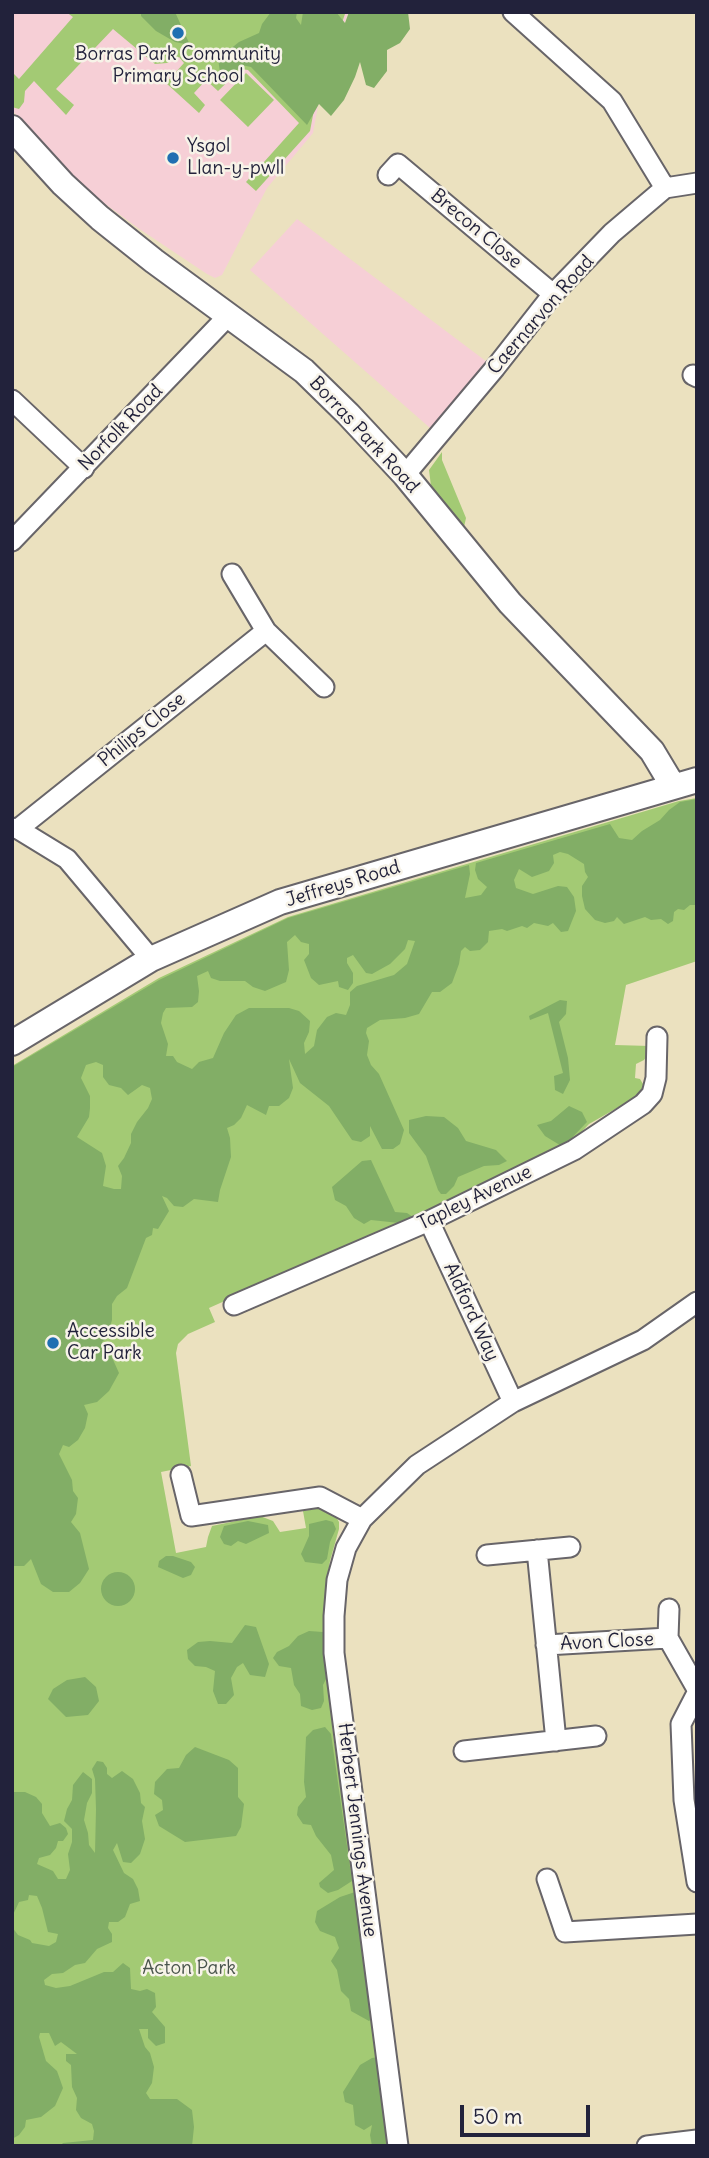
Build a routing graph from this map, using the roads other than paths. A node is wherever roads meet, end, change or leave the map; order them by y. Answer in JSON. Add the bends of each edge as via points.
{"nodes":[{"id":1,"x":513,"y":12,"type":"edge"},
{"id":2,"x":12,"y":128,"type":"edge"},
{"id":3,"x":398,"y":163,"type":"dead end"},
{"id":4,"x":697,"y":183,"type":"edge"},
{"id":5,"x":664,"y":188,"type":"junction"},
{"id":6,"x":553,"y":294,"type":"junction"},
{"id":7,"x":229,"y":315,"type":"junction"},
{"id":8,"x":12,"y":400,"type":"edge"},
{"id":9,"x":84,"y":468,"type":"junction"},
{"id":10,"x":405,"y":475,"type":"junction"},
{"id":11,"x":12,"y":541,"type":"edge"},
{"id":12,"x":232,"y":572,"type":"dead end"},
{"id":13,"x":267,"y":631,"type":"junction"},
{"id":14,"x":325,"y":688,"type":"dead end"},
{"id":15,"x":685,"y":783,"type":"edge"},
{"id":16,"x":15,"y":828,"type":"edge"},
{"id":17,"x":151,"y":959,"type":"junction"},
{"id":18,"x":657,"y":1037,"type":"dead end"},
{"id":19,"x":12,"y":1043,"type":"edge"},
{"id":20,"x":429,"y":1221,"type":"junction"},
{"id":21,"x":697,"y":1302,"type":"edge"},
{"id":22,"x":234,"y":1305,"type":"dead end"},
{"id":23,"x":513,"y":1402,"type":"junction"},
{"id":24,"x":181,"y":1475,"type":"dead end"},
{"id":25,"x":362,"y":1520,"type":"junction"},
{"id":26,"x":570,"y":1547,"type":"dead end"},
{"id":27,"x":537,"y":1550,"type":"junction"},
{"id":28,"x":486,"y":1555,"type":"dead end"},
{"id":29,"x":669,"y":1609,"type":"dead end"},
{"id":30,"x":668,"y":1638,"type":"junction"},
{"id":31,"x":546,"y":1645,"type":"junction"},
{"id":32,"x":697,"y":1691,"type":"edge"},
{"id":33,"x":596,"y":1737,"type":"dead end"},
{"id":34,"x":556,"y":1741,"type":"junction"},
{"id":35,"x":464,"y":1751,"type":"dead end"},
{"id":36,"x":547,"y":1878,"type":"dead end"},
{"id":37,"x":697,"y":1882,"type":"edge"},
{"id":38,"x":697,"y":1924,"type":"edge"},
{"id":39,"x":697,"y":2140,"type":"edge"},
{"id":40,"x":398,"y":2146,"type":"edge"},
{"id":41,"x":647,"y":2146,"type":"edge"}],
"edges":[{"from":1,"to":5,"type":"street","via":[[612,101]]},
{"from":2,"to":7,"type":"street","name":"Borras Park Road","via":[[100,218]]},
{"from":3,"to":6,"type":"street","name":"Brecon Close"},
{"from":4,"to":5,"type":"street"},
{"from":5,"to":6,"type":"street","name":"Caernarvon Road"},
{"from":6,"to":10,"type":"street","name":"Caernarvon Road"},
{"from":7,"to":9,"type":"street","name":"Norfolk Road"},
{"from":7,"to":10,"type":"street","name":"Borras Park Road","via":[[304,371]]},
{"from":8,"to":9,"type":"street"},
{"from":9,"to":11,"type":"street","name":"Norfolk Road"},
{"from":10,"to":15,"type":"street","name":"Borras Park Road","via":[[510,603]]},
{"from":12,"to":13,"type":"street"},
{"from":13,"to":14,"type":"street"},
{"from":13,"to":16,"type":"street","name":"Philips Close"},
{"from":15,"to":17,"type":"street","name":"Jeffreys Road","via":[[280,902]]},
{"from":16,"to":17,"type":"street","via":[[67,859]]},
{"from":17,"to":19,"type":"street","name":"Jeffreys Road"},
{"from":18,"to":20,"type":"street","name":"Tapley Avenue","via":[[656,1078],[652,1094],[643,1104],[574,1150]]},
{"from":20,"to":22,"type":"street","name":"Tapley Avenue"},
{"from":20,"to":23,"type":"street","name":"Aldford Way"},
{"from":21,"to":23,"type":"street","name":"Herbert Jennings Avenue","via":[[643,1340]]},
{"from":23,"to":25,"type":"street","name":"Herbert Jennings Avenue","via":[[417,1465]]},
{"from":24,"to":25,"type":"street","via":[[191,1516],[320,1497]]},
{"from":25,"to":40,"type":"street","name":"Herbert Jennings Avenue","via":[[346,1548],[337,1580],[334,1653]]},
{"from":26,"to":27,"type":"street"},
{"from":27,"to":28,"type":"street"},
{"from":27,"to":31,"type":"street","name":"Avon Close"},
{"from":29,"to":30,"type":"street","name":"Avon Close"},
{"from":30,"to":31,"type":"street","name":"Avon Close"},
{"from":30,"to":32,"type":"street","name":"Avon Close"},
{"from":31,"to":34,"type":"street","name":"Avon Close"},
{"from":32,"to":37,"type":"street","via":[[681,1724],[684,1800]]},
{"from":33,"to":34,"type":"street"},
{"from":34,"to":35,"type":"street"},
{"from":36,"to":38,"type":"street","via":[[565,1932]]},
{"from":39,"to":41,"type":"street"}]}
